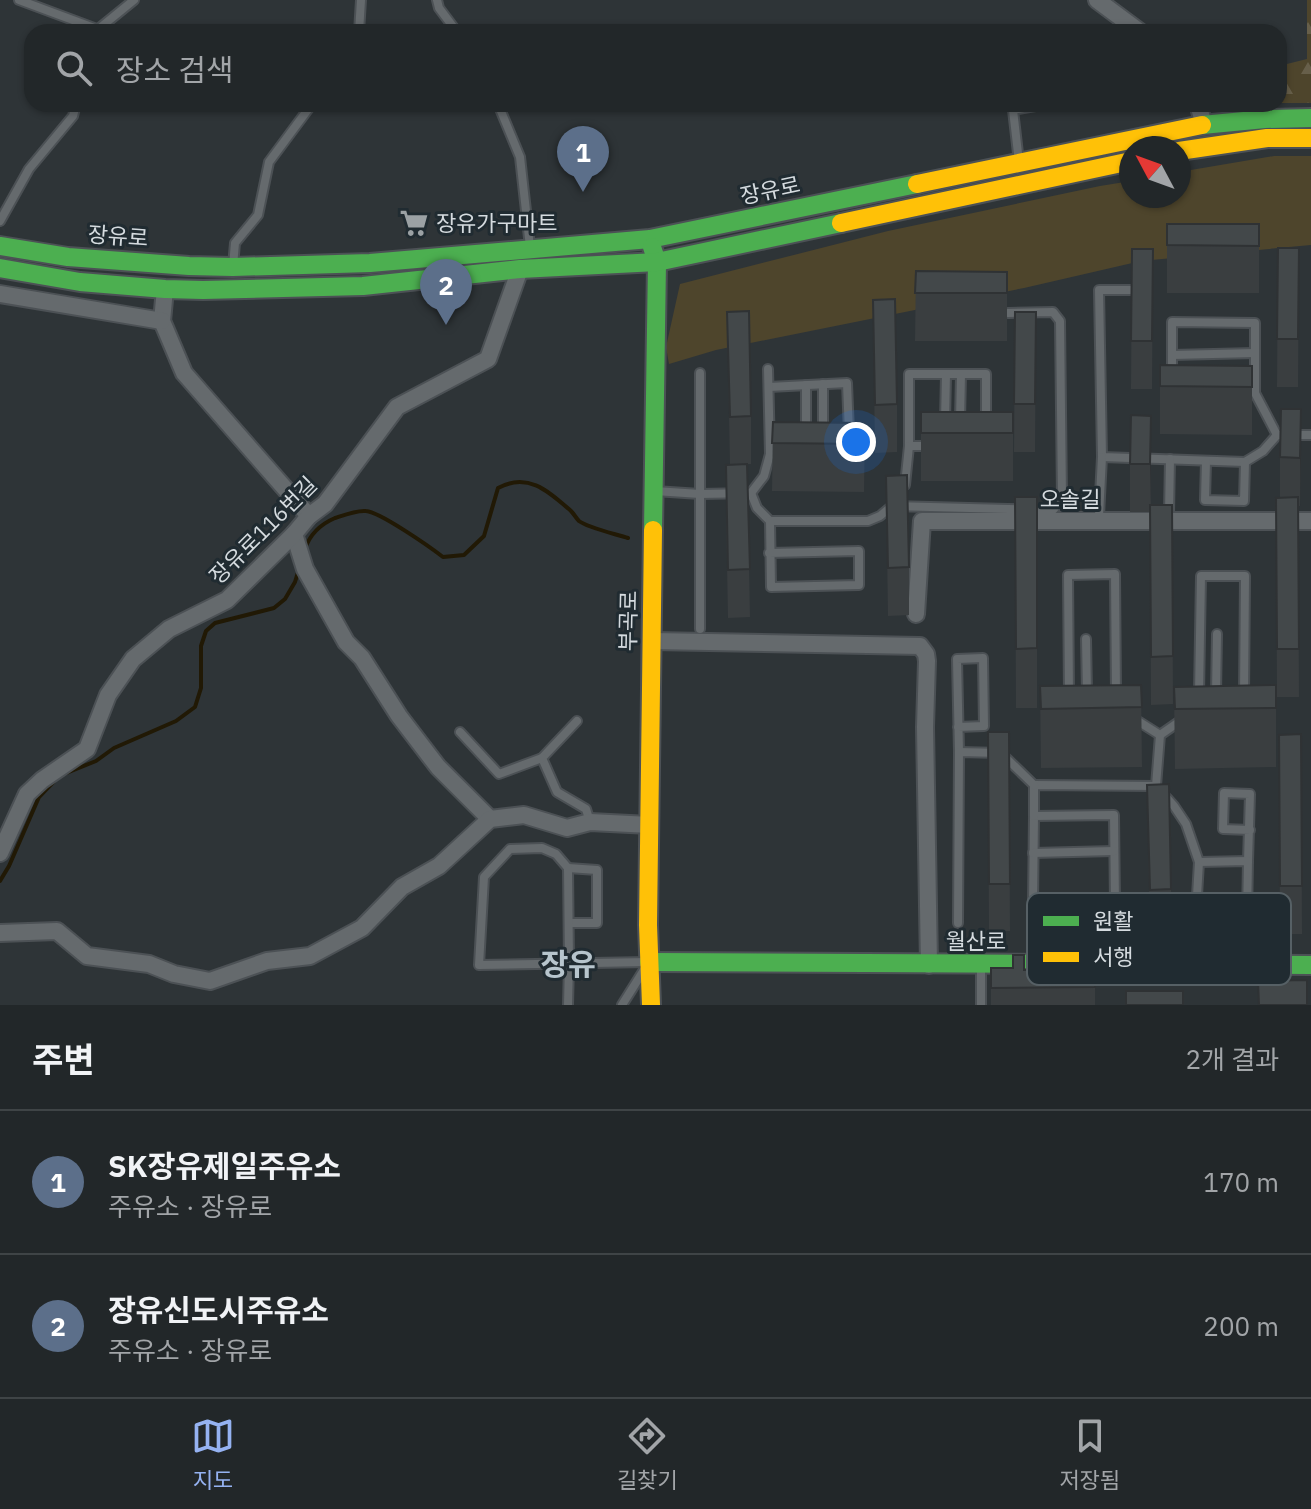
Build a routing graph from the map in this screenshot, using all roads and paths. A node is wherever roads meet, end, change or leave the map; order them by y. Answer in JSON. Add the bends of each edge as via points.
{"nodes":[{"id":1,"x":19,"y":0,"type":"edge"},
{"id":2,"x":134,"y":0,"type":"edge"},
{"id":3,"x":361,"y":0,"type":"edge"},
{"id":4,"x":437,"y":0,"type":"edge"},
{"id":5,"x":1097,"y":0,"type":"edge"},
{"id":6,"x":79,"y":24,"type":"edge"},
{"id":7,"x":105,"y":24,"type":"edge"},
{"id":8,"x":360,"y":24,"type":"edge"},
{"id":9,"x":451,"y":24,"type":"edge"},
{"id":10,"x":1129,"y":24,"type":"edge"},
{"id":11,"x":74,"y":112,"type":"edge"},
{"id":12,"x":306,"y":112,"type":"edge"},
{"id":13,"x":501,"y":112,"type":"edge"},
{"id":14,"x":1013,"y":112,"type":"edge"},
{"id":15,"x":1200,"y":112,"type":"edge"},
{"id":16,"x":1311,"y":118,"type":"edge"},
{"id":17,"x":1204,"y":125,"type":"junction"},
{"id":18,"x":1311,"y":138,"type":"edge"},
{"id":19,"x":1191,"y":149,"type":"edge"},
{"id":20,"x":1019,"y":162,"type":"junction"},
{"id":21,"x":1119,"y":164,"type":"edge"},
{"id":22,"x":0,"y":221,"type":"edge"},
{"id":23,"x":650,"y":239,"type":"junction"},
{"id":24,"x":0,"y":246,"type":"edge"},
{"id":25,"x":531,"y":250,"type":"junction"},
{"id":26,"x":657,"y":262,"type":"junction"},
{"id":27,"x":233,"y":267,"type":"junction"},
{"id":28,"x":0,"y":268,"type":"edge"},
{"id":29,"x":520,"y":269,"type":"junction"},
{"id":30,"x":165,"y":289,"type":"junction"},
{"id":31,"x":1133,"y":290,"type":"edge"},
{"id":32,"x":0,"y":294,"type":"edge"},
{"id":33,"x":1008,"y":313,"type":"edge"},
{"id":34,"x":162,"y":321,"type":"junction"},
{"id":35,"x":1255,"y":353,"type":"junction"},
{"id":36,"x":1172,"y":355,"type":"junction"},
{"id":37,"x":768,"y":369,"type":"dead end"},
{"id":38,"x":700,"y":373,"type":"dead end"},
{"id":39,"x":946,"y":374,"type":"junction"},
{"id":40,"x":961,"y":374,"type":"junction"},
{"id":41,"x":1172,"y":380,"type":"edge"},
{"id":42,"x":823,"y":384,"type":"junction"},
{"id":43,"x":806,"y":385,"type":"junction"},
{"id":44,"x":769,"y":387,"type":"junction"},
{"id":45,"x":1241,"y":393,"type":"edge"},
{"id":46,"x":1255,"y":393,"type":"junction"},
{"id":47,"x":960,"y":428,"type":"edge"},
{"id":48,"x":823,"y":431,"type":"edge"},
{"id":49,"x":945,"y":431,"type":"edge"},
{"id":50,"x":986,"y":431,"type":"edge"},
{"id":51,"x":1277,"y":435,"type":"junction"},
{"id":52,"x":1311,"y":435,"type":"edge"},
{"id":53,"x":849,"y":437,"type":"edge"},
{"id":54,"x":806,"y":439,"type":"edge"},
{"id":55,"x":909,"y":446,"type":"junction"},
{"id":56,"x":945,"y":446,"type":"edge"},
{"id":57,"x":770,"y":454,"type":"junction"},
{"id":58,"x":782,"y":454,"type":"edge"},
{"id":59,"x":1102,"y":457,"type":"junction"},
{"id":60,"x":1170,"y":459,"type":"junction"},
{"id":61,"x":1206,"y":461,"type":"junction"},
{"id":62,"x":1245,"y":462,"type":"junction"},
{"id":63,"x":654,"y":491,"type":"junction"},
{"id":64,"x":751,"y":493,"type":"junction"},
{"id":65,"x":700,"y":494,"type":"junction"},
{"id":66,"x":892,"y":506,"type":"junction"},
{"id":67,"x":1169,"y":515,"type":"edge"},
{"id":68,"x":309,"y":516,"type":"junction"},
{"id":69,"x":1099,"y":516,"type":"dead end"},
{"id":70,"x":770,"y":521,"type":"junction"},
{"id":71,"x":1311,"y":521,"type":"edge"},
{"id":72,"x":294,"y":534,"type":"junction"},
{"id":73,"x":769,"y":553,"type":"junction"},
{"id":74,"x":916,"y":614,"type":"dead end"},
{"id":75,"x":700,"y":629,"type":"dead end"},
{"id":76,"x":1217,"y":634,"type":"dead end"},
{"id":77,"x":1086,"y":639,"type":"dead end"},
{"id":78,"x":652,"y":641,"type":"junction"},
{"id":79,"x":1116,"y":697,"type":"junction"},
{"id":80,"x":1087,"y":698,"type":"junction"},
{"id":81,"x":1216,"y":698,"type":"junction"},
{"id":82,"x":1191,"y":709,"type":"edge"},
{"id":83,"x":577,"y":721,"type":"dead end"},
{"id":84,"x":958,"y":727,"type":"junction"},
{"id":85,"x":460,"y":732,"type":"dead end"},
{"id":86,"x":1160,"y":735,"type":"junction"},
{"id":87,"x":959,"y":752,"type":"junction"},
{"id":88,"x":542,"y":758,"type":"junction"},
{"id":89,"x":1034,"y":785,"type":"junction"},
{"id":90,"x":1156,"y":786,"type":"junction"},
{"id":91,"x":1034,"y":816,"type":"junction"},
{"id":92,"x":490,"y":819,"type":"junction"},
{"id":93,"x":590,"y":822,"type":"junction"},
{"id":94,"x":650,"y":825,"type":"junction"},
{"id":95,"x":1250,"y":830,"type":"junction"},
{"id":96,"x":1114,"y":851,"type":"junction"},
{"id":97,"x":0,"y":853,"type":"edge"},
{"id":98,"x":1033,"y":853,"type":"junction"},
{"id":99,"x":1248,"y":861,"type":"junction"},
{"id":100,"x":1199,"y":862,"type":"junction"},
{"id":101,"x":568,"y":868,"type":"junction"},
{"id":102,"x":1033,"y":893,"type":"edge"},
{"id":103,"x":1115,"y":893,"type":"edge"},
{"id":104,"x":1197,"y":893,"type":"edge"},
{"id":105,"x":1247,"y":893,"type":"edge"},
{"id":106,"x":569,"y":923,"type":"junction"},
{"id":107,"x":958,"y":923,"type":"dead end"},
{"id":108,"x":0,"y":933,"type":"edge"},
{"id":109,"x":649,"y":962,"type":"junction"},
{"id":110,"x":569,"y":964,"type":"junction"},
{"id":111,"x":929,"y":965,"type":"junction"},
{"id":112,"x":981,"y":965,"type":"junction"},
{"id":113,"x":1027,"y":965,"type":"edge"},
{"id":114,"x":568,"y":1005,"type":"edge"},
{"id":115,"x":622,"y":1005,"type":"edge"},
{"id":116,"x":651,"y":1005,"type":"edge"},
{"id":117,"x":981,"y":1005,"type":"edge"}],
"edges":[{"from":1,"to":6,"type":"lane"},
{"from":2,"to":7,"type":"lane"},
{"from":3,"to":8,"type":"lane"},
{"from":4,"to":9,"type":"lane"},
{"from":5,"to":10,"type":"street"},
{"from":11,"to":22,"type":"lane","via":[[29,169]]},
{"from":12,"to":27,"type":"lane","via":[[269,162],[258,215],[235,243]]},
{"from":13,"to":25,"type":"lane","via":[[520,157]]},
{"from":14,"to":20,"type":"lane"},
{"from":15,"to":17,"type":"street"},
{"from":16,"to":17,"type":"main road","name":"장유로"},
{"from":17,"to":20,"type":"main road","name":"장유로"},
{"from":18,"to":19,"type":"main road","via":[[1267,138]]},
{"from":20,"to":23,"type":"main road","name":"장유로"},
{"from":21,"to":26,"type":"main road"},
{"from":23,"to":25,"type":"main road","name":"장유로"},
{"from":23,"to":26,"type":"main road","name":"부곡로"},
{"from":24,"to":27,"type":"main road","name":"장유로","via":[[68,257]]},
{"from":25,"to":27,"type":"main road","name":"장유로"},
{"from":25,"to":29,"type":"lane"},
{"from":26,"to":29,"type":"main road"},
{"from":26,"to":63,"type":"main road","name":"부곡로"},
{"from":28,"to":30,"type":"main road"},
{"from":29,"to":30,"type":"main road","via":[[363,286]]},
{"from":29,"to":68,"type":"street","name":"장유로116번길","via":[[488,359],[397,407],[325,504]]},
{"from":30,"to":34,"type":"street"},
{"from":31,"to":59,"type":"lane","via":[[1099,290]]},
{"from":32,"to":34,"type":"street"},
{"from":33,"to":66,"type":"lane","via":[[1053,312],[1060,321],[1062,499],[1053,510]]},
{"from":34,"to":68,"type":"street","via":[[184,373]]},
{"from":35,"to":36,"type":"lane"},
{"from":35,"to":36,"type":"lane","via":[[1255,323],[1172,322]]},
{"from":35,"to":46,"type":"lane"},
{"from":36,"to":41,"type":"lane"},
{"from":37,"to":44,"type":"lane"},
{"from":38,"to":65,"type":"lane"},
{"from":39,"to":40,"type":"lane"},
{"from":39,"to":49,"type":"lane"},
{"from":39,"to":55,"type":"lane","via":[[909,374]]},
{"from":40,"to":47,"type":"lane"},
{"from":40,"to":50,"type":"lane","via":[[986,374]]},
{"from":42,"to":43,"type":"lane"},
{"from":42,"to":48,"type":"lane"},
{"from":42,"to":53,"type":"lane","via":[[847,383]]},
{"from":43,"to":44,"type":"lane"},
{"from":43,"to":54,"type":"lane"},
{"from":44,"to":57,"type":"lane"},
{"from":45,"to":46,"type":"lane"},
{"from":46,"to":51,"type":"lane"},
{"from":51,"to":52,"type":"lane"},
{"from":51,"to":62,"type":"lane"},
{"from":55,"to":56,"type":"lane"},
{"from":55,"to":66,"type":"lane","via":[[905,486]]},
{"from":57,"to":58,"type":"lane"},
{"from":57,"to":64,"type":"lane","via":[[764,476]]},
{"from":59,"to":60,"type":"lane"},
{"from":59,"to":69,"type":"lane"},
{"from":60,"to":61,"type":"lane"},
{"from":60,"to":67,"type":"lane"},
{"from":61,"to":62,"type":"lane"},
{"from":61,"to":62,"type":"lane","via":[[1205,500],[1231,501],[1244,501]]},
{"from":63,"to":65,"type":"lane"},
{"from":63,"to":78,"type":"main road","name":"부곡로"},
{"from":64,"to":65,"type":"lane"},
{"from":64,"to":70,"type":"lane"},
{"from":65,"to":75,"type":"lane"},
{"from":66,"to":70,"type":"lane","via":[[868,521]]},
{"from":68,"to":72,"type":"street","name":"장유로116번길"},
{"from":70,"to":73,"type":"lane"},
{"from":71,"to":74,"type":"street","name":"오솔길","via":[[922,521]]},
{"from":72,"to":92,"type":"street","via":[[305,569],[346,642],[438,767]]},
{"from":72,"to":97,"type":"street","name":"장유로116번길","via":[[227,600],[169,629],[133,659],[108,695],[87,749],[27,794]]},
{"from":73,"to":73,"type":"lane","via":[[771,587],[859,585],[859,551]]},
{"from":76,"to":81,"type":"lane"},
{"from":77,"to":80,"type":"lane"},
{"from":78,"to":94,"type":"main road","name":"부곡로"},
{"from":78,"to":111,"type":"street","via":[[920,646],[927,661]]},
{"from":79,"to":80,"type":"lane"},
{"from":79,"to":80,"type":"lane","via":[[1115,574],[1068,575],[1069,698]]},
{"from":79,"to":86,"type":"lane","via":[[1134,719]]},
{"from":81,"to":81,"type":"lane","via":[[1244,699],[1245,576],[1201,576],[1199,698]]},
{"from":82,"to":86,"type":"lane"},
{"from":83,"to":88,"type":"lane"},
{"from":84,"to":84,"type":"lane","via":[[957,659],[983,658],[984,726]]},
{"from":84,"to":87,"type":"lane"},
{"from":85,"to":88,"type":"lane","via":[[499,774]]},
{"from":86,"to":90,"type":"lane"},
{"from":87,"to":89,"type":"lane","via":[[1001,753]]},
{"from":87,"to":107,"type":"lane"},
{"from":88,"to":93,"type":"lane","via":[[557,792],[586,809]]},
{"from":89,"to":90,"type":"lane"},
{"from":89,"to":91,"type":"lane"},
{"from":90,"to":100,"type":"lane","via":[[1186,824]]},
{"from":91,"to":96,"type":"lane","via":[[1114,815]]},
{"from":91,"to":98,"type":"lane"},
{"from":92,"to":93,"type":"street","via":[[524,815],[567,828]]},
{"from":92,"to":108,"type":"street","via":[[439,866],[402,887],[362,928],[310,956],[267,961],[210,981],[149,964],[87,956],[57,931]]},
{"from":93,"to":94,"type":"street"},
{"from":94,"to":109,"type":"main road","name":"부곡로"},
{"from":95,"to":95,"type":"lane","via":[[1250,794],[1224,793],[1223,829]]},
{"from":95,"to":99,"type":"lane"},
{"from":96,"to":98,"type":"lane"},
{"from":96,"to":103,"type":"lane"},
{"from":98,"to":102,"type":"lane"},
{"from":99,"to":100,"type":"lane"},
{"from":99,"to":105,"type":"lane"},
{"from":100,"to":104,"type":"lane"},
{"from":101,"to":106,"type":"lane"},
{"from":101,"to":106,"type":"lane","via":[[597,870],[597,923]]},
{"from":101,"to":110,"type":"lane","via":[[542,848],[510,849],[484,877],[479,965]]},
{"from":106,"to":110,"type":"lane"},
{"from":109,"to":110,"type":"lane"},
{"from":109,"to":111,"type":"main road","name":"월산로"},
{"from":109,"to":115,"type":"lane"},
{"from":109,"to":116,"type":"main road","name":"부곡로"},
{"from":110,"to":114,"type":"lane"},
{"from":111,"to":112,"type":"main road","name":"월산로"},
{"from":112,"to":113,"type":"main road","name":"월산로"},
{"from":112,"to":117,"type":"lane"}]}
